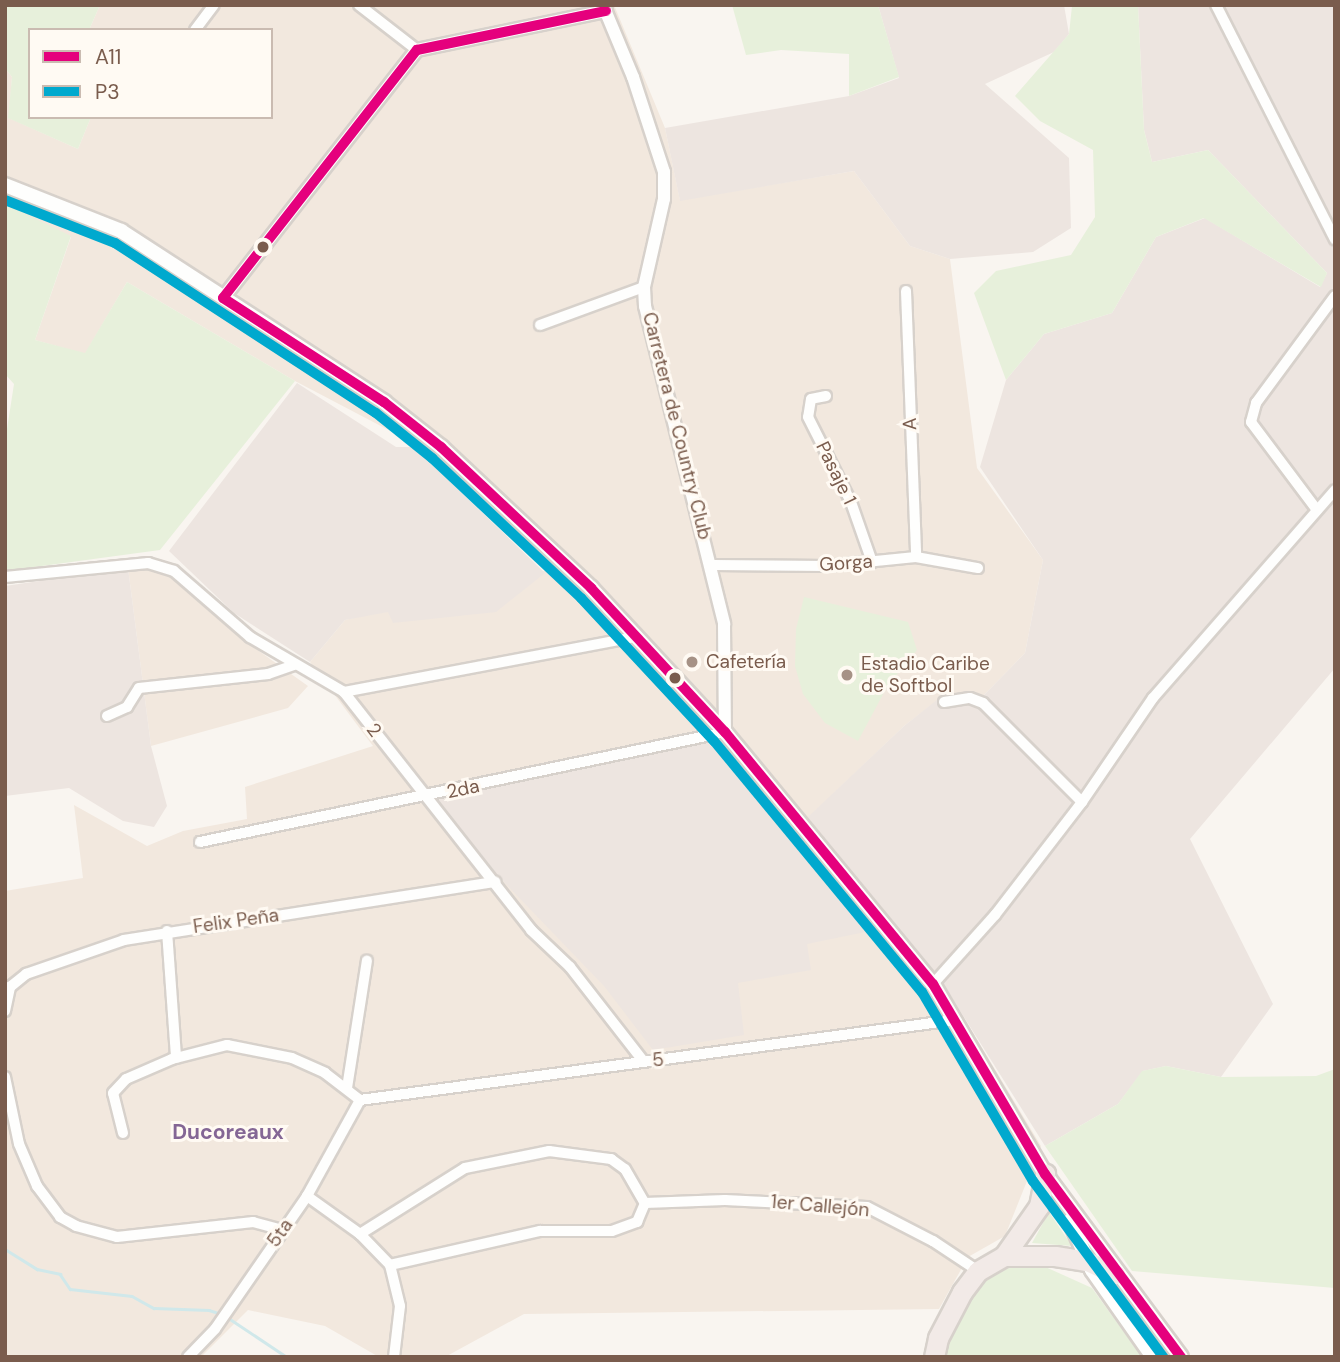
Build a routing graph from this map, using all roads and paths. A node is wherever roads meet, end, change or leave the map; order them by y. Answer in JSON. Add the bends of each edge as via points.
{"nodes":[{"id":1,"x":214,"y":5,"type":"edge"},
{"id":2,"x":359,"y":5,"type":"edge"},
{"id":3,"x":1216,"y":5,"type":"edge"},
{"id":4,"x":604,"y":8,"type":"edge"},
{"id":5,"x":197,"y":28,"type":"edge"},
{"id":6,"x":416,"y":50,"type":"junction"},
{"id":7,"x":5,"y":186,"type":"edge"},
{"id":8,"x":1335,"y":240,"type":"edge"},
{"id":9,"x":644,"y":286,"type":"junction"},
{"id":10,"x":906,"y":291,"type":"dead end"},
{"id":11,"x":1335,"y":296,"type":"edge"},
{"id":12,"x":223,"y":298,"type":"junction"},
{"id":13,"x":540,"y":326,"type":"dead end"},
{"id":14,"x":826,"y":396,"type":"dead end"},
{"id":15,"x":1335,"y":490,"type":"edge"},
{"id":16,"x":1317,"y":510,"type":"junction"},
{"id":17,"x":916,"y":557,"type":"junction"},
{"id":18,"x":872,"y":562,"type":"junction"},
{"id":19,"x":713,"y":565,"type":"junction"},
{"id":20,"x":978,"y":568,"type":"dead end"},
{"id":21,"x":5,"y":577,"type":"edge"},
{"id":22,"x":635,"y":637,"type":"junction"},
{"id":23,"x":294,"y":665,"type":"junction"},
{"id":24,"x":344,"y":692,"type":"junction"},
{"id":25,"x":944,"y":702,"type":"dead end"},
{"id":26,"x":107,"y":716,"type":"dead end"},
{"id":27,"x":725,"y":732,"type":"junction"},
{"id":28,"x":426,"y":797,"type":"junction"},
{"id":29,"x":1082,"y":802,"type":"junction"},
{"id":30,"x":200,"y":842,"type":"dead end"},
{"id":31,"x":496,"y":882,"type":"junction"},
{"id":32,"x":167,"y":931,"type":"junction"},
{"id":33,"x":367,"y":961,"type":"dead end"},
{"id":34,"x":933,"y":984,"type":"junction"},
{"id":35,"x":5,"y":1011,"type":"edge"},
{"id":36,"x":955,"y":1020,"type":"junction"},
{"id":37,"x":176,"y":1058,"type":"junction"},
{"id":38,"x":644,"y":1062,"type":"junction"},
{"id":39,"x":5,"y":1077,"type":"edge"},
{"id":40,"x":347,"y":1088,"type":"junction"},
{"id":41,"x":360,"y":1100,"type":"junction"},
{"id":42,"x":122,"y":1133,"type":"dead end"},
{"id":43,"x":1045,"y":1174,"type":"junction"},
{"id":44,"x":1058,"y":1193,"type":"junction"},
{"id":45,"x":307,"y":1196,"type":"junction"},
{"id":46,"x":645,"y":1203,"type":"junction"},
{"id":47,"x":281,"y":1229,"type":"junction"},
{"id":48,"x":360,"y":1234,"type":"junction"},
{"id":49,"x":1004,"y":1256,"type":"junction"},
{"id":50,"x":390,"y":1265,"type":"junction"},
{"id":51,"x":1090,"y":1266,"type":"junction"},
{"id":52,"x":978,"y":1272,"type":"junction"},
{"id":53,"x":1115,"y":1274,"type":"junction"},
{"id":54,"x":188,"y":1357,"type":"edge"},
{"id":55,"x":394,"y":1357,"type":"edge"},
{"id":56,"x":934,"y":1357,"type":"edge"},
{"id":57,"x":1153,"y":1357,"type":"edge"},
{"id":58,"x":1181,"y":1357,"type":"edge"}],
"edges":[{"from":1,"to":5,"type":"street"},
{"from":2,"to":6,"type":"street"},
{"from":3,"to":8,"type":"street"},
{"from":4,"to":6,"type":"street"},
{"from":4,"to":9,"type":"street","name":"Carretera de Country Club","via":[[664,172],[664,199]]},
{"from":6,"to":12,"type":"street"},
{"from":7,"to":12,"type":"main road","via":[[121,231]]},
{"from":9,"to":13,"type":"street"},
{"from":9,"to":19,"type":"street","name":"Carretera de Country Club","via":[[650,333]]},
{"from":10,"to":17,"type":"street","name":"A"},
{"from":11,"to":16,"type":"street","via":[[1256,403],[1251,422]]},
{"from":12,"to":22,"type":"main road","via":[[390,406],[441,447],[553,551]]},
{"from":14,"to":18,"type":"street","name":"Pasaje 1","via":[[811,399],[808,417],[851,502]]},
{"from":15,"to":16,"type":"street"},
{"from":16,"to":29,"type":"street","via":[[1153,698]]},
{"from":17,"to":18,"type":"street","name":"Gorga"},
{"from":17,"to":20,"type":"street","name":"Gorga"},
{"from":18,"to":19,"type":"street","name":"Gorga"},
{"from":19,"to":27,"type":"street","name":"Carretera de Country Club","via":[[724,624]]},
{"from":21,"to":23,"type":"street","name":"2","via":[[148,563],[174,571],[250,637]]},
{"from":22,"to":24,"type":"street"},
{"from":22,"to":27,"type":"main road"},
{"from":23,"to":24,"type":"street","name":"2"},
{"from":23,"to":26,"type":"street","via":[[268,674],[139,688],[127,707]]},
{"from":24,"to":28,"type":"street","name":"2"},
{"from":25,"to":29,"type":"street","via":[[970,698],[983,703]]},
{"from":27,"to":28,"type":"street","name":"2da"},
{"from":27,"to":34,"type":"main road"},
{"from":28,"to":30,"type":"street","name":"2da"},
{"from":28,"to":31,"type":"street","name":"2"},
{"from":29,"to":34,"type":"street","via":[[1012,895]]},
{"from":31,"to":32,"type":"street","name":"Felix Peña","via":[[399,901]]},
{"from":31,"to":38,"type":"street","name":"2"},
{"from":32,"to":35,"type":"street","name":"Felix Peña","via":[[69,956],[26,974],[10,987]]},
{"from":32,"to":37,"type":"street"},
{"from":33,"to":40,"type":"street"},
{"from":34,"to":36,"type":"main road"},
{"from":36,"to":38,"type":"street","name":"5"},
{"from":36,"to":43,"type":"main road"},
{"from":37,"to":40,"type":"street","via":[[228,1045],[253,1049],[292,1058]]},
{"from":37,"to":42,"type":"street","via":[[132,1074],[113,1093]]},
{"from":38,"to":41,"type":"street","name":"5"},
{"from":39,"to":47,"type":"street","via":[[19,1144],[37,1186],[60,1217],[76,1226],[117,1237],[253,1222]]},
{"from":40,"to":41,"type":"street"},
{"from":41,"to":45,"type":"street","name":"5ta"},
{"from":43,"to":44,"type":"main road"},
{"from":43,"to":49,"type":"highway","via":[[1040,1206]]},
{"from":44,"to":51,"type":"main road"},
{"from":44,"to":53,"type":"main road"},
{"from":45,"to":47,"type":"street","name":"5ta"},
{"from":45,"to":48,"type":"street"},
{"from":46,"to":48,"type":"street","via":[[625,1169],[611,1159],[550,1151],[465,1168]]},
{"from":46,"to":50,"type":"street","via":[[637,1222],[612,1231],[540,1231]]},
{"from":46,"to":52,"type":"street","name":"1er Callejón","via":[[774,1201],[867,1207],[933,1241]]},
{"from":47,"to":54,"type":"street","name":"5ta","via":[[215,1329]]},
{"from":48,"to":50,"type":"street"},
{"from":49,"to":51,"type":"highway","via":[[1037,1254]]},
{"from":49,"to":52,"type":"highway"},
{"from":50,"to":55,"type":"street","via":[[400,1306]]},
{"from":51,"to":53,"type":"highway"},
{"from":51,"to":57,"type":"main road"},
{"from":52,"to":56,"type":"highway","via":[[951,1309]]},
{"from":53,"to":58,"type":"main road"}]}
